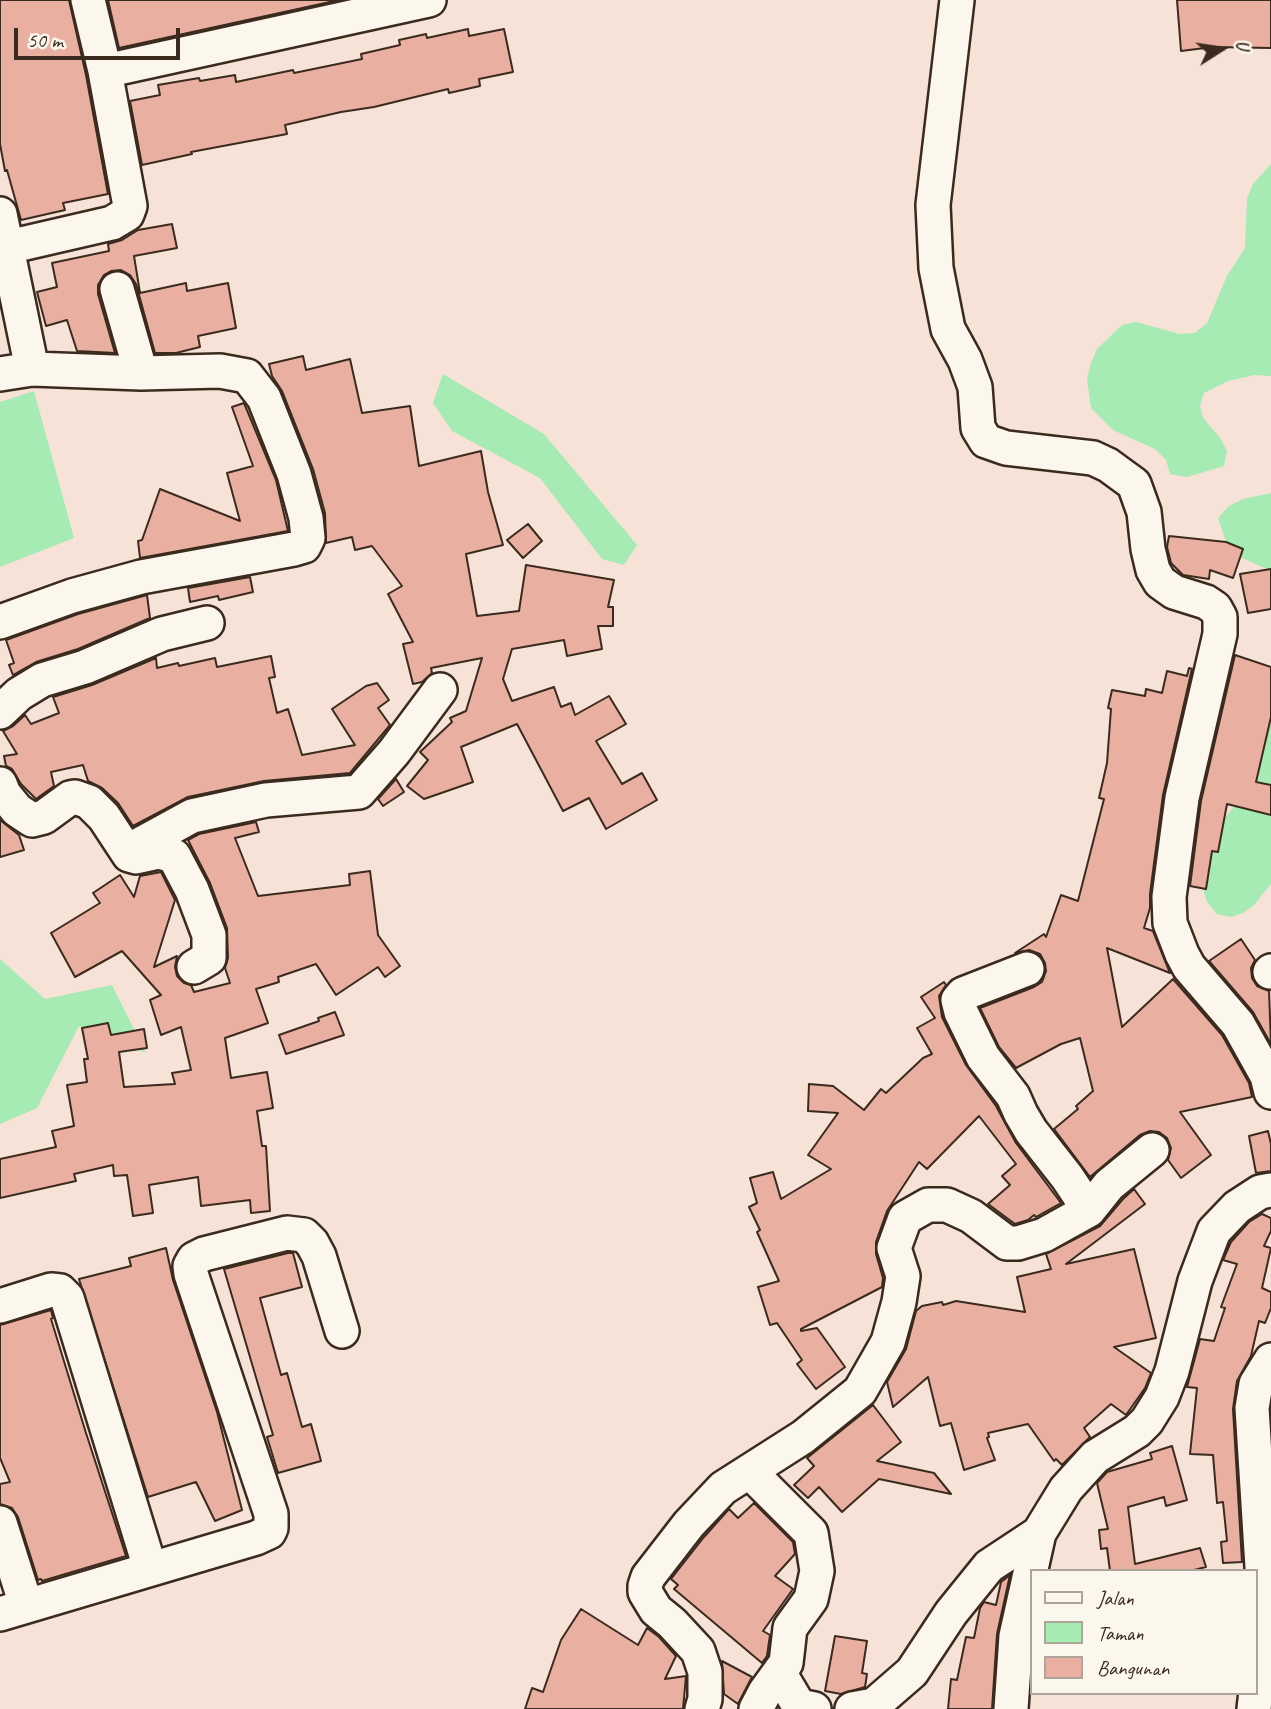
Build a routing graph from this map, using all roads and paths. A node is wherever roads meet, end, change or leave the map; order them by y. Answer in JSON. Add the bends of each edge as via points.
{"nodes":[{"id":1,"x":88,"y":0,"type":"edge"},
{"id":2,"x":429,"y":0,"type":"edge"},
{"id":3,"x":957,"y":0,"type":"edge"},
{"id":4,"x":105,"y":71,"type":"junction"},
{"id":5,"x":0,"y":214,"type":"edge"},
{"id":6,"x":8,"y":247,"type":"junction"},
{"id":7,"x":117,"y":289,"type":"dead end"},
{"id":8,"x":16,"y":371,"type":"edge"},
{"id":9,"x":141,"y":373,"type":"junction"},
{"id":10,"x":0,"y":622,"type":"edge"},
{"id":11,"x":207,"y":623,"type":"dead end"},
{"id":12,"x":440,"y":690,"type":"dead end"},
{"id":13,"x":0,"y":712,"type":"edge"},
{"id":14,"x":0,"y":784,"type":"edge"},
{"id":15,"x":128,"y":852,"type":"junction"},
{"id":16,"x":194,"y":967,"type":"dead end"},
{"id":17,"x":1027,"y":969,"type":"dead end"},
{"id":18,"x":1270,"y":1081,"type":"edge"},
{"id":19,"x":1152,"y":1150,"type":"dead end"},
{"id":20,"x":1271,"y":1190,"type":"edge"},
{"id":21,"x":1089,"y":1210,"type":"junction"},
{"id":22,"x":0,"y":1306,"type":"edge"},
{"id":23,"x":342,"y":1331,"type":"dead end"},
{"id":24,"x":1271,"y":1360,"type":"edge"},
{"id":25,"x":750,"y":1472,"type":"junction"},
{"id":26,"x":0,"y":1523,"type":"edge"},
{"id":27,"x":1039,"y":1533,"type":"junction"},
{"id":28,"x":150,"y":1568,"type":"junction"},
{"id":29,"x":1033,"y":1569,"type":"edge"},
{"id":30,"x":1263,"y":1591,"type":"edge"},
{"id":31,"x":1028,"y":1597,"type":"edge"},
{"id":32,"x":13,"y":1610,"type":"edge"},
{"id":33,"x":780,"y":1674,"type":"junction"},
{"id":34,"x":1257,"y":1683,"type":"edge"},
{"id":35,"x":702,"y":1709,"type":"edge"},
{"id":36,"x":756,"y":1709,"type":"edge"},
{"id":37,"x":814,"y":1709,"type":"edge"},
{"id":38,"x":852,"y":1709,"type":"edge"},
{"id":39,"x":1011,"y":1709,"type":"edge"}],
"edges":[{"from":1,"to":4,"type":"street"},
{"from":2,"to":4,"type":"street"},
{"from":3,"to":18,"type":"street","via":[[933,205],[936,268],[948,329],[975,387],[978,428],[986,441],[1006,448],[1093,458],[1108,465],[1134,485],[1144,512],[1153,570],[1160,582],[1174,592],[1206,602],[1220,617],[1182,798],[1170,885],[1170,923],[1189,967],[1238,1024]]},
{"from":4,"to":6,"type":"street","via":[[130,206],[127,214],[112,223]]},
{"from":5,"to":6,"type":"street"},
{"from":6,"to":8,"type":"street"},
{"from":7,"to":9,"type":"street"},
{"from":8,"to":9,"type":"street"},
{"from":9,"to":10,"type":"street","via":[[220,371],[247,376],[264,397],[294,474],[306,518],[307,542],[294,549],[141,577]]},
{"from":11,"to":13,"type":"street","via":[[162,634],[42,680]]},
{"from":12,"to":15,"type":"street","via":[[359,792],[266,800],[192,816]]},
{"from":14,"to":15,"type":"street","via":[[17,810],[33,820],[70,798],[89,802]]},
{"from":15,"to":16,"type":"street","via":[[136,857],[165,852],[178,861],[209,935],[209,958]]},
{"from":17,"to":21,"type":"street","via":[[963,994],[958,1000],[961,1012],[983,1057]]},
{"from":19,"to":21,"type":"street","via":[[1109,1185]]},
{"from":20,"to":27,"type":"street","via":[[1237,1207],[1214,1231],[1195,1281],[1172,1371],[1147,1421],[1095,1457],[1066,1489]]},
{"from":21,"to":25,"type":"street","via":[[1044,1235],[1012,1244],[947,1205],[928,1205],[905,1218],[894,1248],[903,1276],[900,1302],[888,1342],[860,1391]]},
{"from":22,"to":28,"type":"street","via":[[55,1290],[66,1298]]},
{"from":23,"to":28,"type":"street","via":[[319,1256],[300,1233],[204,1254],[192,1261],[191,1274],[271,1514],[271,1528],[256,1538]]},
{"from":24,"to":30,"type":"street","via":[[1256,1384],[1252,1408]]},
{"from":25,"to":33,"type":"street","via":[[811,1533],[815,1548],[817,1571],[811,1599],[790,1628],[786,1663]]},
{"from":25,"to":35,"type":"street","via":[[723,1488],[689,1524],[645,1586],[656,1610],[698,1651],[705,1672]]},
{"from":26,"to":32,"type":"street"},
{"from":27,"to":29,"type":"street"},
{"from":27,"to":38,"type":"street","via":[[989,1566],[912,1672],[874,1705]]},
{"from":28,"to":32,"type":"street"},
{"from":30,"to":34,"type":"street","via":[[1265,1615]]},
{"from":31,"to":39,"type":"street","via":[[1016,1636]]},
{"from":33,"to":36,"type":"street"},
{"from":33,"to":37,"type":"street","via":[[799,1706]]}]}
